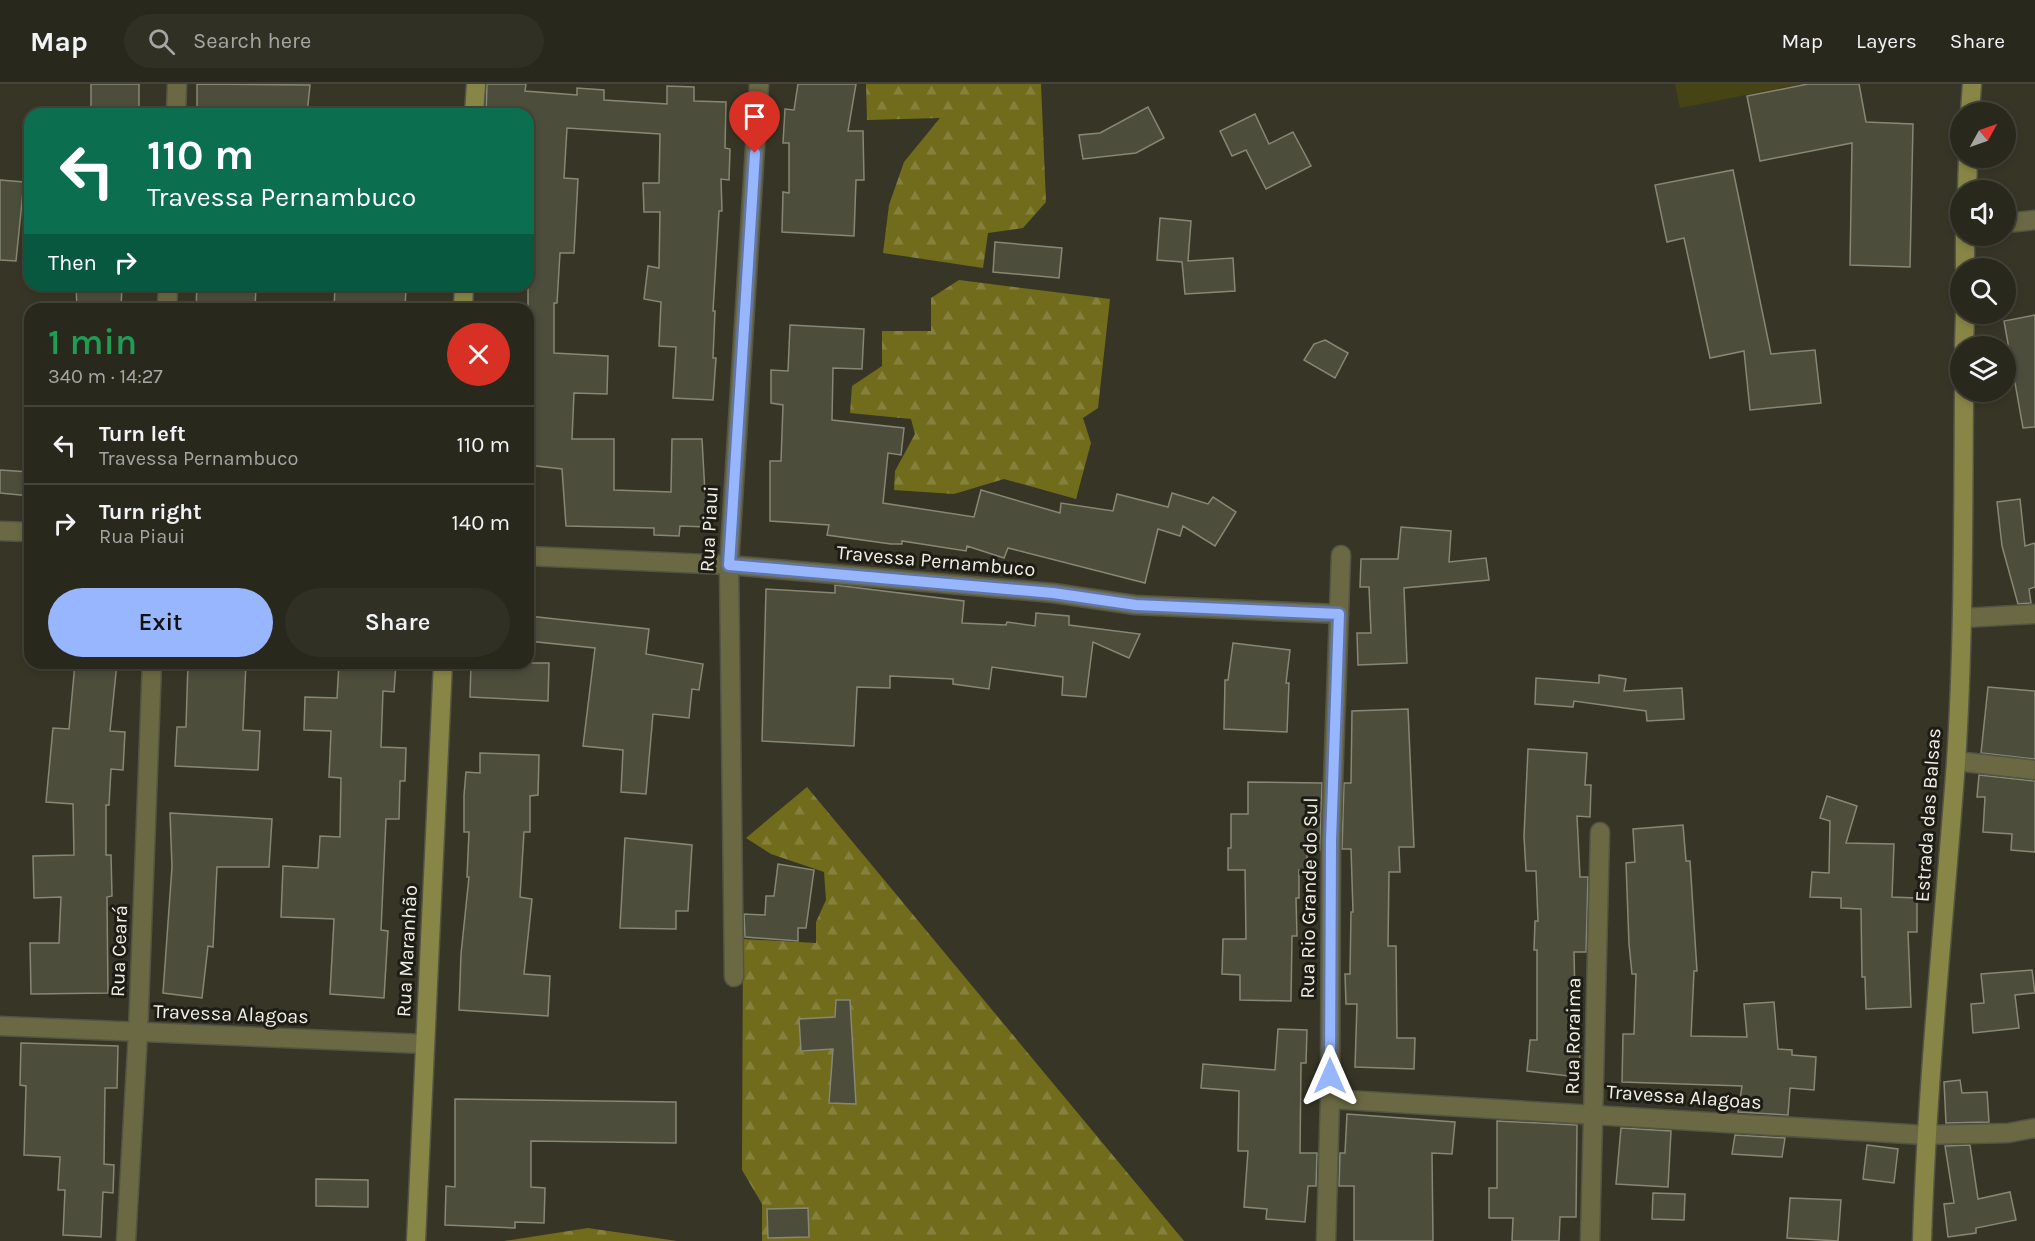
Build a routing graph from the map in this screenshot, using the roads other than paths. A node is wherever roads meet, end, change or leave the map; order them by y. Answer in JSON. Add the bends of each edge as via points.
{"nodes":[{"id":1,"x":177,"y":84,"type":"edge"},
{"id":2,"x":476,"y":84,"type":"edge"},
{"id":3,"x":759,"y":84,"type":"edge"},
{"id":4,"x":1971,"y":84,"type":"edge"},
{"id":5,"x":1970,"y":102,"type":"edge"},
{"id":6,"x":176,"y":108,"type":"edge"},
{"id":7,"x":474,"y":108,"type":"edge"},
{"id":8,"x":2035,"y":220,"type":"edge"},
{"id":9,"x":2016,"y":222,"type":"edge"},
{"id":10,"x":1964,"y":402,"type":"edge"},
{"id":11,"x":0,"y":531,"type":"edge"},
{"id":12,"x":24,"y":532,"type":"edge"},
{"id":13,"x":1341,"y":555,"type":"dead end"},
{"id":14,"x":534,"y":556,"type":"edge"},
{"id":15,"x":729,"y":565,"type":"junction"},
{"id":16,"x":1339,"y":614,"type":"junction"},
{"id":17,"x":2035,"y":614,"type":"edge"},
{"id":18,"x":1963,"y":618,"type":"junction"},
{"id":19,"x":152,"y":669,"type":"edge"},
{"id":20,"x":443,"y":669,"type":"edge"},
{"id":21,"x":1956,"y":761,"type":"junction"},
{"id":22,"x":2035,"y":770,"type":"edge"},
{"id":23,"x":1600,"y":832,"type":"dead end"},
{"id":24,"x":734,"y":977,"type":"dead end"},
{"id":25,"x":0,"y":1026,"type":"edge"},
{"id":26,"x":138,"y":1033,"type":"junction"},
{"id":27,"x":424,"y":1044,"type":"junction"},
{"id":28,"x":1330,"y":1099,"type":"junction"},
{"id":29,"x":1594,"y":1113,"type":"junction"},
{"id":30,"x":2035,"y":1128,"type":"edge"},
{"id":31,"x":1925,"y":1135,"type":"junction"},
{"id":32,"x":126,"y":1241,"type":"edge"},
{"id":33,"x":416,"y":1241,"type":"edge"},
{"id":34,"x":1326,"y":1241,"type":"edge"},
{"id":35,"x":1590,"y":1241,"type":"edge"},
{"id":36,"x":1922,"y":1241,"type":"edge"}],
"edges":[{"from":1,"to":6,"type":"street"},
{"from":2,"to":7,"type":"street"},
{"from":3,"to":15,"type":"street","name":"Rua Piaui"},
{"from":4,"to":5,"type":"street"},
{"from":8,"to":9,"type":"street"},
{"from":10,"to":18,"type":"street","name":"Estrada das Balsas"},
{"from":11,"to":12,"type":"street"},
{"from":13,"to":16,"type":"street","name":"Rua Rio Grande do Sul"},
{"from":14,"to":15,"type":"street","name":"Travessa Pernambuco"},
{"from":15,"to":16,"type":"street","name":"Travessa Pernambuco","via":[[1053,593],[1136,605]]},
{"from":15,"to":24,"type":"street","name":"Rua Piaui"},
{"from":16,"to":28,"type":"street","name":"Rua Rio Grande do Sul","via":[[1331,841]]},
{"from":17,"to":18,"type":"street"},
{"from":18,"to":21,"type":"street","name":"Estrada das Balsas"},
{"from":19,"to":26,"type":"street","name":"Rua Ceará"},
{"from":20,"to":27,"type":"street","name":"Rua Maranhão"},
{"from":21,"to":22,"type":"street"},
{"from":21,"to":31,"type":"street","name":"Estrada das Balsas"},
{"from":23,"to":29,"type":"street","name":"Rua Roraima"},
{"from":25,"to":26,"type":"street","name":"Travessa Alagoas"},
{"from":26,"to":27,"type":"street","name":"Travessa Alagoas"},
{"from":26,"to":32,"type":"street","name":"Rua Ceará"},
{"from":27,"to":33,"type":"street","name":"Rua Maranhão"},
{"from":28,"to":29,"type":"street","name":"Travessa Alagoas"},
{"from":28,"to":34,"type":"street","name":"Rua Rio Grande do Sul"},
{"from":29,"to":31,"type":"street","name":"Travessa Alagoas"},
{"from":29,"to":35,"type":"street","name":"Rua Roraima"},
{"from":30,"to":31,"type":"street","name":"Travessa Alagoas","via":[[2008,1133]]},
{"from":31,"to":36,"type":"street","name":"Estrada das Balsas"}]}
